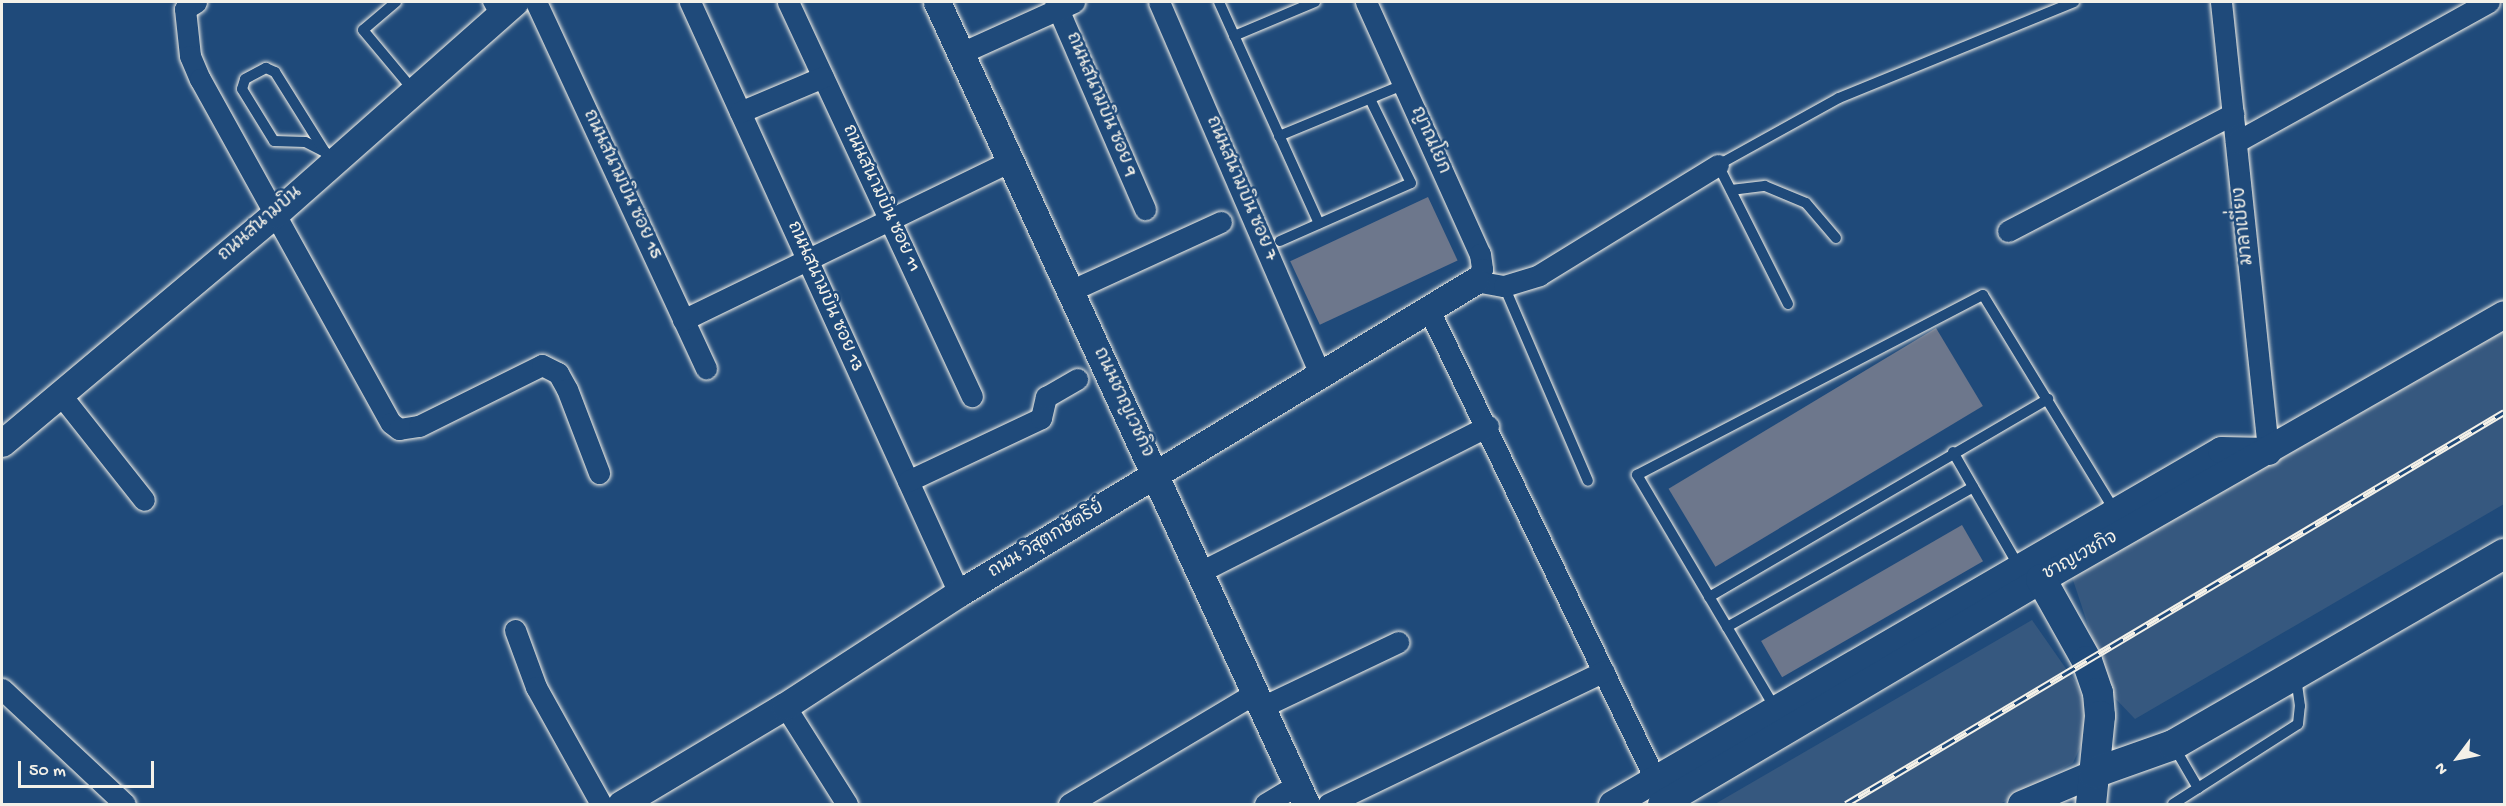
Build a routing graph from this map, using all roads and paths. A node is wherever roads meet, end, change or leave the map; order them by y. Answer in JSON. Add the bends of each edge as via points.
{"nodes":[{"id":1,"x":396,"y":2,"type":"edge"},
{"id":2,"x":536,"y":2,"type":"edge"},
{"id":3,"x":690,"y":2,"type":"edge"},
{"id":4,"x":788,"y":2,"type":"edge"},
{"id":5,"x":938,"y":2,"type":"edge"},
{"id":6,"x":1159,"y":2,"type":"edge"},
{"id":7,"x":1219,"y":2,"type":"edge"},
{"id":8,"x":1315,"y":2,"type":"edge"},
{"id":9,"x":1366,"y":2,"type":"edge"},
{"id":10,"x":2074,"y":2,"type":"edge"},
{"id":11,"x":2489,"y":2,"type":"edge"},
{"id":12,"x":2226,"y":3,"type":"edge"},
{"id":13,"x":184,"y":4,"type":"edge"},
{"id":14,"x":1062,"y":4,"type":"edge"},
{"id":15,"x":500,"y":7,"type":"edge"},
{"id":16,"x":1234,"y":36,"type":"junction"},
{"id":17,"x":961,"y":53,"type":"junction"},
{"id":18,"x":823,"y":77,"type":"junction"},
{"id":19,"x":1403,"y":85,"type":"junction"},
{"id":20,"x":414,"y":91,"type":"junction"},
{"id":21,"x":1370,"y":99,"type":"junction"},
{"id":22,"x":740,"y":112,"type":"junction"},
{"id":23,"x":2233,"y":114,"type":"junction"},
{"id":24,"x":1279,"y":135,"type":"junction"},
{"id":25,"x":2236,"y":142,"type":"junction"},
{"id":26,"x":328,"y":158,"type":"junction"},
{"id":27,"x":1011,"y":161,"type":"junction"},
{"id":28,"x":1718,"y":165,"type":"junction"},
{"id":29,"x":1731,"y":190,"type":"junction"},
{"id":30,"x":1145,"y":209,"type":"dead end"},
{"id":31,"x":275,"y":214,"type":"junction"},
{"id":32,"x":890,"y":220,"type":"junction"},
{"id":33,"x":1221,"y":222,"type":"dead end"},
{"id":34,"x":1318,"y":223,"type":"junction"},
{"id":35,"x":2008,"y":231,"type":"dead end"},
{"id":36,"x":1836,"y":238,"type":"dead end"},
{"id":37,"x":1280,"y":241,"type":"dead end"},
{"id":38,"x":807,"y":260,"type":"junction"},
{"id":39,"x":1475,"y":281,"type":"junction"},
{"id":40,"x":1504,"y":286,"type":"junction"},
{"id":41,"x":1070,"y":291,"type":"junction"},
{"id":42,"x":1788,"y":304,"type":"dead end"},
{"id":43,"x":1429,"y":310,"type":"junction"},
{"id":44,"x":2505,"y":314,"type":"edge"},
{"id":45,"x":683,"y":320,"type":"junction"},
{"id":46,"x":706,"y":369,"type":"dead end"},
{"id":47,"x":1321,"y":376,"type":"junction"},
{"id":48,"x":1077,"y":379,"type":"dead end"},
{"id":49,"x":60,"y":394,"type":"junction"},
{"id":50,"x":972,"y":396,"type":"dead end"},
{"id":51,"x":2048,"y":399,"type":"junction"},
{"id":52,"x":1488,"y":426,"type":"junction"},
{"id":53,"x":2,"y":443,"type":"edge"},
{"id":54,"x":2268,"y":451,"type":"junction"},
{"id":55,"x":1953,"y":452,"type":"junction"},
{"id":56,"x":599,"y":473,"type":"dead end"},
{"id":57,"x":1156,"y":477,"type":"junction"},
{"id":58,"x":908,"y":481,"type":"junction"},
{"id":59,"x":1588,"y":481,"type":"dead end"},
{"id":60,"x":1973,"y":487,"type":"junction"},
{"id":61,"x":144,"y":500,"type":"dead end"},
{"id":62,"x":2115,"y":511,"type":"junction"},
{"id":63,"x":2505,"y":554,"type":"edge"},
{"id":64,"x":2030,"y":569,"type":"junction"},
{"id":65,"x":1200,"y":572,"type":"junction"},
{"id":66,"x":959,"y":593,"type":"junction"},
{"id":67,"x":1709,"y":597,"type":"junction"},
{"id":68,"x":1727,"y":627,"type":"junction"},
{"id":69,"x":515,"y":630,"type":"dead end"},
{"id":70,"x":1398,"y":642,"type":"dead end"},
{"id":71,"x":1604,"y":671,"type":"junction"},
{"id":72,"x":2295,"y":674,"type":"junction"},
{"id":73,"x":2,"y":689,"type":"edge"},
{"id":74,"x":1258,"y":700,"type":"junction"},
{"id":75,"x":785,"y":706,"type":"junction"},
{"id":76,"x":1776,"y":709,"type":"junction"},
{"id":77,"x":2173,"y":745,"type":"junction"},
{"id":78,"x":2094,"y":773,"type":"junction"},
{"id":79,"x":2198,"y":788,"type":"junction"},
{"id":80,"x":1658,"y":792,"type":"edge"},
{"id":81,"x":1302,"y":795,"type":"edge"},
{"id":82,"x":125,"y":804,"type":"edge"},
{"id":83,"x":617,"y":804,"type":"edge"},
{"id":84,"x":847,"y":804,"type":"edge"},
{"id":85,"x":1069,"y":804,"type":"edge"},
{"id":86,"x":1265,"y":804,"type":"edge"},
{"id":87,"x":1328,"y":804,"type":"edge"},
{"id":88,"x":1612,"y":804,"type":"edge"},
{"id":89,"x":2021,"y":804,"type":"edge"},
{"id":90,"x":2091,"y":804,"type":"edge"},
{"id":91,"x":2173,"y":804,"type":"edge"}],
"edges":[{"from":1,"to":20,"type":"lane","via":[[363,30]]},
{"from":2,"to":45,"type":"street","name":"ถนนสนามบิน ซอย 15"},
{"from":3,"to":22,"type":"street","name":"ถนนสนามบิน ซอย 13"},
{"from":4,"to":18,"type":"street","name":"ถนนสนามบิน ซอย 11"},
{"from":5,"to":17,"type":"street","name":"ถนนชาญเวชกิจ"},
{"from":6,"to":47,"type":"street","name":"ถนนสนามบิน ซอย 7"},
{"from":7,"to":16,"type":"lane"},
{"from":8,"to":16,"type":"lane"},
{"from":9,"to":19,"type":"street","name":"ญาณโยก"},
{"from":10,"to":28,"type":"lane","via":[[1839,98]]},
{"from":11,"to":25,"type":"street"},
{"from":12,"to":23,"type":"street","name":"มาลาเบี่ยง"},
{"from":13,"to":31,"type":"street","via":[[190,56]]},
{"from":14,"to":17,"type":"street"},
{"from":14,"to":30,"type":"street","name":"ถนนสนามบิน ซอย 9"},
{"from":15,"to":20,"type":"street","name":"ถนนสนามบิน"},
{"from":16,"to":24,"type":"lane"},
{"from":17,"to":27,"type":"street","name":"ถนนชาญเวชกิจ"},
{"from":18,"to":22,"type":"street"},
{"from":18,"to":32,"type":"street","name":"ถนนสนามบิน ซอย 11"},
{"from":19,"to":21,"type":"lane"},
{"from":19,"to":39,"type":"street","name":"ญาณโยก","via":[[1480,254],[1482,269]]},
{"from":20,"to":26,"type":"street","name":"ถนนสนามบิน"},
{"from":21,"to":24,"type":"lane"},
{"from":21,"to":34,"type":"lane","via":[[1411,183]]},
{"from":22,"to":38,"type":"street","name":"ถนนสนามบิน ซอย 13"},
{"from":23,"to":25,"type":"street","name":"มาลาเบี่ยง"},
{"from":23,"to":35,"type":"street"},
{"from":24,"to":34,"type":"lane"},
{"from":25,"to":54,"type":"street","name":"มาลาเบี่ยง"},
{"from":26,"to":26,"type":"lane","via":[[272,68],[245,79],[242,89],[274,141],[304,142]]},
{"from":26,"to":31,"type":"street","name":"ถนนสนามบิน"},
{"from":27,"to":32,"type":"street"},
{"from":27,"to":41,"type":"street","name":"ถนนชาญเวชกิจ"},
{"from":28,"to":29,"type":"lane"},
{"from":28,"to":40,"type":"street","via":[[1539,275]]},
{"from":29,"to":36,"type":"lane","via":[[1765,186],[1806,203]]},
{"from":29,"to":42,"type":"lane"},
{"from":31,"to":49,"type":"street","name":"ถนนสนามบิน"},
{"from":31,"to":56,"type":"street","via":[[380,406],[399,429],[419,426],[542,365],[558,373],[567,389]]},
{"from":32,"to":38,"type":"street"},
{"from":32,"to":50,"type":"street","name":"ถนนสนามบิน ซอย 11"},
{"from":33,"to":41,"type":"street"},
{"from":34,"to":37,"type":"lane"},
{"from":38,"to":45,"type":"street"},
{"from":38,"to":58,"type":"street","name":"ถนนสนามบิน ซอย 13"},
{"from":39,"to":40,"type":"street"},
{"from":39,"to":43,"type":"street","name":"ถนน วิสุตกษัตริย์"},
{"from":40,"to":59,"type":"lane"},
{"from":41,"to":57,"type":"street","name":"ถนนชาญเวชกิจ"},
{"from":43,"to":47,"type":"street","name":"ถนน วิสุตกษัตริย์"},
{"from":43,"to":52,"type":"street"},
{"from":44,"to":54,"type":"street","name":"ชาญเวชกิจ"},
{"from":45,"to":46,"type":"street","name":"ถนนสนามบิน ซอย 15"},
{"from":47,"to":57,"type":"street","name":"ถนน วิสุตกษัตริย์"},
{"from":48,"to":58,"type":"street","via":[[1046,397],[1041,418]]},
{"from":49,"to":53,"type":"street","name":"ถนนสนามบิน"},
{"from":49,"to":61,"type":"street"},
{"from":51,"to":55,"type":"lane"},
{"from":51,"to":62,"type":"lane"},
{"from":51,"to":67,"type":"lane","via":[[1983,295],[1637,475]]},
{"from":52,"to":65,"type":"street"},
{"from":52,"to":71,"type":"street"},
{"from":54,"to":62,"type":"street","via":[[2221,450]]},
{"from":54,"to":64,"type":"street","name":"ชาญเวชกิจ"},
{"from":55,"to":60,"type":"lane"},
{"from":55,"to":67,"type":"lane"},
{"from":57,"to":65,"type":"street","name":"ถนนชาญเวชกิจ"},
{"from":57,"to":66,"type":"street","name":"ถนน วิสุตกษัตริย์"},
{"from":58,"to":66,"type":"street","name":"ถนนสนามบิน ซอย 13"},
{"from":60,"to":64,"type":"lane"},
{"from":60,"to":68,"type":"lane"},
{"from":62,"to":64,"type":"street"},
{"from":63,"to":72,"type":"main road"},
{"from":64,"to":76,"type":"street"},
{"from":64,"to":78,"type":"main road","via":[[2087,661],[2098,693],[2100,716]]},
{"from":64,"to":80,"type":"street","name":"ชาญเวชกิจ"},
{"from":65,"to":74,"type":"street","name":"ถนนชาญเวชกิจ"},
{"from":66,"to":75,"type":"street","name":"ถนน วิสุตกษัตริย์"},
{"from":67,"to":68,"type":"lane"},
{"from":68,"to":76,"type":"lane"},
{"from":69,"to":83,"type":"street","via":[[541,696]]},
{"from":70,"to":74,"type":"street"},
{"from":71,"to":80,"type":"street"},
{"from":71,"to":87,"type":"street"},
{"from":72,"to":77,"type":"main road"},
{"from":72,"to":79,"type":"lane","via":[[2300,706],[2298,724]]},
{"from":73,"to":82,"type":"street"},
{"from":74,"to":81,"type":"street","name":"ถนนชาญเวชกิจ"},
{"from":74,"to":85,"type":"street"},
{"from":75,"to":83,"type":"street","name":"ถนน วิสุตกษัตริย์"},
{"from":75,"to":84,"type":"street"},
{"from":76,"to":80,"type":"street"},
{"from":77,"to":78,"type":"main road"},
{"from":77,"to":79,"type":"lane"},
{"from":78,"to":89,"type":"street"},
{"from":78,"to":90,"type":"main road"},
{"from":79,"to":91,"type":"lane"},
{"from":80,"to":88,"type":"street"},
{"from":81,"to":86,"type":"street"}]}
